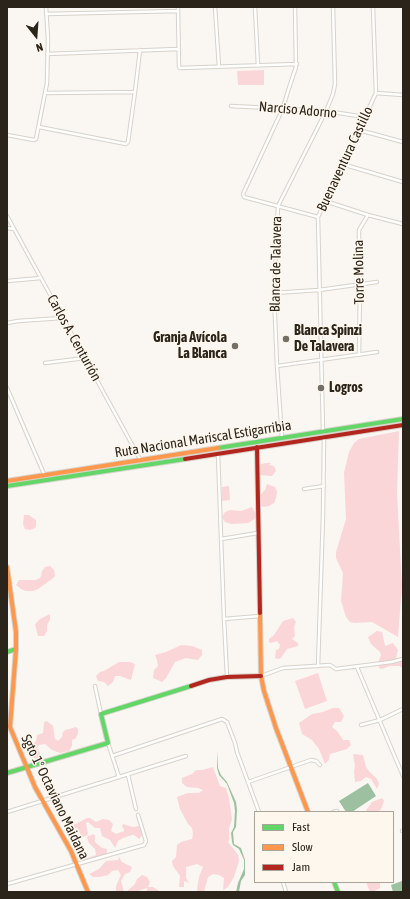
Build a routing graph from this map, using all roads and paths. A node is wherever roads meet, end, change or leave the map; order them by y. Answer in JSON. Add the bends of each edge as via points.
{"nodes":[{"id":1,"x":46,"y":7,"type":"edge"},
{"id":2,"x":178,"y":7,"type":"edge"},
{"id":3,"x":215,"y":7,"type":"edge"},
{"id":4,"x":256,"y":7,"type":"edge"},
{"id":5,"x":295,"y":7,"type":"edge"},
{"id":6,"x":333,"y":7,"type":"edge"},
{"id":7,"x":373,"y":7,"type":"edge"},
{"id":8,"x":178,"y":11,"type":"junction"},
{"id":9,"x":46,"y":14,"type":"junction"},
{"id":10,"x":178,"y":49,"type":"junction"},
{"id":11,"x":140,"y":50,"type":"junction"},
{"id":12,"x":47,"y":54,"type":"junction"},
{"id":13,"x":297,"y":64,"type":"junction"},
{"id":14,"x":258,"y":66,"type":"junction"},
{"id":15,"x":219,"y":67,"type":"junction"},
{"id":16,"x":135,"y":92,"type":"junction"},
{"id":17,"x":45,"y":93,"type":"junction"},
{"id":18,"x":376,"y":93,"type":"junction"},
{"id":19,"x":403,"y":95,"type":"edge"},
{"id":20,"x":232,"y":106,"type":"dead end"},
{"id":21,"x":283,"y":108,"type":"junction"},
{"id":22,"x":326,"y":111,"type":"junction"},
{"id":23,"x":365,"y":117,"type":"junction"},
{"id":24,"x":39,"y":127,"type":"junction"},
{"id":25,"x":359,"y":130,"type":"junction"},
{"id":26,"x":7,"y":135,"type":"edge"},
{"id":27,"x":403,"y":142,"type":"edge"},
{"id":28,"x":342,"y":164,"type":"junction"},
{"id":29,"x":403,"y":182,"type":"edge"},
{"id":30,"x":325,"y":201,"type":"junction"},
{"id":31,"x":278,"y":206,"type":"junction"},
{"id":32,"x":368,"y":215,"type":"junction"},
{"id":33,"x":7,"y":216,"type":"edge"},
{"id":34,"x":318,"y":217,"type":"junction"},
{"id":35,"x":403,"y":224,"type":"edge"},
{"id":36,"x":7,"y":228,"type":"edge"},
{"id":37,"x":14,"y":229,"type":"junction"},
{"id":38,"x":41,"y":278,"type":"junction"},
{"id":39,"x":7,"y":281,"type":"edge"},
{"id":40,"x":377,"y":282,"type":"dead end"},
{"id":41,"x":360,"y":285,"type":"junction"},
{"id":42,"x":319,"y":290,"type":"junction"},
{"id":43,"x":274,"y":293,"type":"junction"},
{"id":44,"x":62,"y":318,"type":"junction"},
{"id":45,"x":7,"y":323,"type":"edge"},
{"id":46,"x":378,"y":352,"type":"dead end"},
{"id":47,"x":359,"y":355,"type":"junction"},
{"id":48,"x":85,"y":358,"type":"junction"},
{"id":49,"x":321,"y":360,"type":"junction"},
{"id":50,"x":45,"y":363,"type":"dead end"},
{"id":51,"x":277,"y":366,"type":"junction"},
{"id":52,"x":7,"y":388,"type":"edge"},
{"id":53,"x":403,"y":420,"type":"edge"},
{"id":54,"x":403,"y":425,"type":"edge"},
{"id":55,"x":323,"y":432,"type":"junction"},
{"id":56,"x":324,"y":437,"type":"junction"},
{"id":57,"x":282,"y":438,"type":"junction"},
{"id":58,"x":257,"y":447,"type":"junction"},
{"id":59,"x":218,"y":454,"type":"junction"},
{"id":60,"x":140,"y":460,"type":"junction"},
{"id":61,"x":44,"y":475,"type":"junction"},
{"id":62,"x":7,"y":481,"type":"edge"},
{"id":63,"x":7,"y":486,"type":"edge"},
{"id":64,"x":324,"y":486,"type":"junction"},
{"id":65,"x":304,"y":489,"type":"dead end"},
{"id":66,"x":258,"y":533,"type":"junction"},
{"id":67,"x":220,"y":539,"type":"junction"},
{"id":68,"x":7,"y":567,"type":"edge"},
{"id":69,"x":260,"y":616,"type":"junction"},
{"id":70,"x":224,"y":619,"type":"junction"},
{"id":71,"x":16,"y":649,"type":"junction"},
{"id":72,"x":7,"y":652,"type":"edge"},
{"id":73,"x":403,"y":659,"type":"edge"},
{"id":74,"x":318,"y":666,"type":"junction"},
{"id":75,"x":357,"y":667,"type":"junction"},
{"id":76,"x":262,"y":676,"type":"junction"},
{"id":77,"x":227,"y":677,"type":"junction"},
{"id":78,"x":95,"y":686,"type":"dead end"},
{"id":79,"x":9,"y":695,"type":"edge"},
{"id":80,"x":403,"y":709,"type":"edge"},
{"id":81,"x":101,"y":714,"type":"junction"},
{"id":82,"x":380,"y":720,"type":"junction"},
{"id":83,"x":361,"y":725,"type":"dead end"},
{"id":84,"x":108,"y":742,"type":"junction"},
{"id":85,"x":112,"y":756,"type":"junction"},
{"id":86,"x":186,"y":756,"type":"dead end"},
{"id":87,"x":320,"y":765,"type":"dead end"},
{"id":88,"x":27,"y":767,"type":"junction"},
{"id":89,"x":292,"y":767,"type":"junction"},
{"id":90,"x":7,"y":773,"type":"edge"},
{"id":91,"x":128,"y":775,"type":"junction"},
{"id":92,"x":403,"y":776,"type":"edge"},
{"id":93,"x":119,"y":777,"type":"junction"},
{"id":94,"x":248,"y":782,"type":"junction"},
{"id":95,"x":42,"y":802,"type":"junction"},
{"id":96,"x":136,"y":809,"type":"dead end"},
{"id":97,"x":259,"y":811,"type":"edge"},
{"id":98,"x":308,"y":811,"type":"edge"},
{"id":99,"x":7,"y":812,"type":"edge"},
{"id":100,"x":138,"y":815,"type":"dead end"},
{"id":101,"x":77,"y":865,"type":"junction"},
{"id":102,"x":7,"y":884,"type":"edge"},
{"id":103,"x":88,"y":892,"type":"edge"}],
"edges":[{"from":1,"to":9,"type":"street"},
{"from":2,"to":8,"type":"street"},
{"from":3,"to":15,"type":"street"},
{"from":4,"to":14,"type":"street"},
{"from":5,"to":13,"type":"street"},
{"from":6,"to":22,"type":"street","name":"Blanca de Talavera","via":[[335,84]]},
{"from":7,"to":18,"type":"street","name":"Buenaventura Castillo"},
{"from":8,"to":9,"type":"street"},
{"from":8,"to":10,"type":"street"},
{"from":9,"to":12,"type":"street"},
{"from":10,"to":11,"type":"street"},
{"from":10,"to":15,"type":"street","via":[[179,67],[182,69]]},
{"from":11,"to":12,"type":"street"},
{"from":11,"to":16,"type":"street"},
{"from":12,"to":17,"type":"street"},
{"from":13,"to":14,"type":"street"},
{"from":13,"to":21,"type":"street"},
{"from":14,"to":15,"type":"street"},
{"from":16,"to":17,"type":"street"},
{"from":16,"to":24,"type":"street","via":[[126,144]]},
{"from":17,"to":24,"type":"street"},
{"from":18,"to":19,"type":"street"},
{"from":18,"to":23,"type":"street","name":"Buenaventura Castillo"},
{"from":20,"to":21,"type":"street","name":"Narciso Adorno"},
{"from":21,"to":22,"type":"street","name":"Narciso Adorno"},
{"from":21,"to":31,"type":"street","via":[[243,194],[244,197]]},
{"from":22,"to":23,"type":"street","name":"Narciso Adorno"},
{"from":22,"to":31,"type":"street","name":"Blanca de Talavera"},
{"from":23,"to":25,"type":"street","name":"Buenaventura Castillo"},
{"from":24,"to":26,"type":"street","via":[[35,140]]},
{"from":25,"to":27,"type":"street"},
{"from":25,"to":28,"type":"street","name":"Buenaventura Castillo"},
{"from":28,"to":29,"type":"street"},
{"from":28,"to":30,"type":"street","name":"Buenaventura Castillo"},
{"from":30,"to":32,"type":"street"},
{"from":30,"to":34,"type":"street","name":"Buenaventura Castillo"},
{"from":31,"to":34,"type":"street"},
{"from":31,"to":43,"type":"street","name":"Blanca de Talavera"},
{"from":32,"to":35,"type":"street"},
{"from":32,"to":41,"type":"street","name":"Torre Molina","via":[[359,230]]},
{"from":33,"to":37,"type":"street","name":"Carlos A. Centurión"},
{"from":34,"to":42,"type":"street","name":"Buenaventura Castillo"},
{"from":36,"to":37,"type":"street"},
{"from":37,"to":38,"type":"street","name":"Carlos A. Centurión"},
{"from":38,"to":39,"type":"street"},
{"from":38,"to":44,"type":"street","name":"Carlos A. Centurión"},
{"from":40,"to":41,"type":"street"},
{"from":41,"to":42,"type":"street"},
{"from":41,"to":47,"type":"street","name":"Torre Molina"},
{"from":42,"to":43,"type":"street"},
{"from":42,"to":49,"type":"street","name":"Buenaventura Castillo"},
{"from":43,"to":51,"type":"street","name":"Blanca de Talavera"},
{"from":44,"to":45,"type":"street"},
{"from":44,"to":48,"type":"street","name":"Carlos A. Centurión"},
{"from":46,"to":47,"type":"street"},
{"from":47,"to":49,"type":"street"},
{"from":48,"to":50,"type":"street"},
{"from":48,"to":60,"type":"street","name":"Carlos A. Centurión"},
{"from":49,"to":51,"type":"street"},
{"from":49,"to":55,"type":"street","name":"Buenaventura Castillo"},
{"from":51,"to":57,"type":"street","name":"Blanca de Talavera"},
{"from":52,"to":61,"type":"street"},
{"from":53,"to":55,"type":"main road","name":"Ruta Nacional Mariscal Estigarribia"},
{"from":54,"to":56,"type":"main road","name":"Ruta Nacional Mariscal Estigarribia"},
{"from":55,"to":57,"type":"main road","name":"Ruta Nacional Mariscal Estigarribia"},
{"from":56,"to":58,"type":"main road","name":"Ruta Nacional Mariscal Estigarribia"},
{"from":56,"to":64,"type":"street"},
{"from":57,"to":60,"type":"main road","name":"Ruta Nacional Mariscal Estigarribia"},
{"from":58,"to":59,"type":"main road","name":"Ruta Nacional Mariscal Estigarribia"},
{"from":58,"to":66,"type":"main road"},
{"from":59,"to":63,"type":"main road","name":"Ruta Nacional Mariscal Estigarribia"},
{"from":59,"to":67,"type":"street"},
{"from":60,"to":61,"type":"main road","name":"Ruta Nacional Mariscal Estigarribia"},
{"from":61,"to":62,"type":"main road","name":"Ruta Nacional Mariscal Estigarribia"},
{"from":64,"to":65,"type":"street"},
{"from":64,"to":74,"type":"street"},
{"from":66,"to":67,"type":"street"},
{"from":66,"to":69,"type":"main road"},
{"from":67,"to":70,"type":"street"},
{"from":68,"to":71,"type":"main road","name":"Sgto 1° Octaviano Maidana"},
{"from":69,"to":70,"type":"street"},
{"from":69,"to":76,"type":"main road"},
{"from":70,"to":77,"type":"street"},
{"from":71,"to":72,"type":"main road"},
{"from":71,"to":79,"type":"main road","name":"Sgto 1° Octaviano Maidana"},
{"from":73,"to":75,"type":"street"},
{"from":74,"to":75,"type":"street","via":[[330,665],[336,669]]},
{"from":74,"to":76,"type":"street","via":[[283,668]]},
{"from":75,"to":82,"type":"street"},
{"from":76,"to":77,"type":"main road"},
{"from":76,"to":89,"type":"main road","via":[[276,728]]},
{"from":77,"to":81,"type":"main road","via":[[205,681]]},
{"from":78,"to":81,"type":"street"},
{"from":79,"to":88,"type":"main road","name":"Sgto 1° Octaviano Maidana","via":[[10,727]]},
{"from":80,"to":82,"type":"street"},
{"from":81,"to":84,"type":"main road"},
{"from":82,"to":83,"type":"street"},
{"from":82,"to":92,"type":"street"},
{"from":84,"to":85,"type":"street"},
{"from":84,"to":88,"type":"main road"},
{"from":85,"to":93,"type":"street"},
{"from":85,"to":94,"type":"street","via":[[222,719],[227,722]]},
{"from":86,"to":91,"type":"street"},
{"from":87,"to":89,"type":"street","via":[[311,760]]},
{"from":88,"to":90,"type":"main road"},
{"from":88,"to":95,"type":"main road","name":"Sgto 1° Octaviano Maidana"},
{"from":89,"to":94,"type":"street"},
{"from":89,"to":98,"type":"main road"},
{"from":91,"to":93,"type":"street"},
{"from":91,"to":96,"type":"street"},
{"from":93,"to":95,"type":"street"},
{"from":94,"to":97,"type":"street"},
{"from":95,"to":99,"type":"street"},
{"from":95,"to":101,"type":"main road","name":"Sgto 1° Octaviano Maidana"},
{"from":100,"to":101,"type":"street","via":[[146,841],[144,845]]},
{"from":101,"to":102,"type":"street"},
{"from":101,"to":103,"type":"main road","name":"Sgto 1° Octaviano Maidana"}]}
